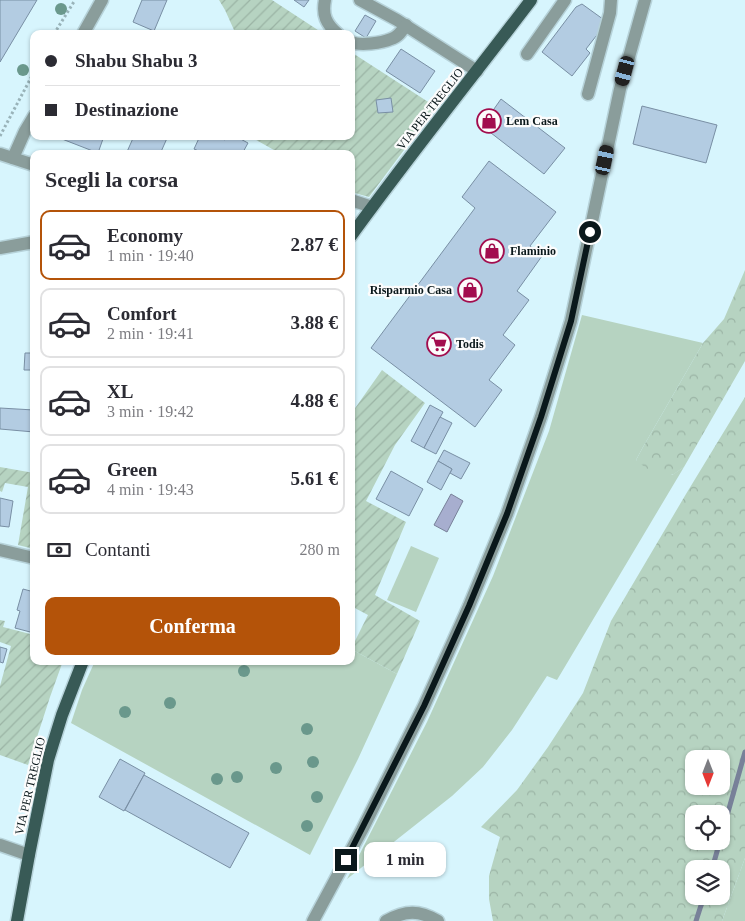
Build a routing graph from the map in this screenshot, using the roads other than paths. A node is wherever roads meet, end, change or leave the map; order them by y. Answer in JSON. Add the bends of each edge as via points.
{"nodes":[{"id":1,"x":102,"y":0,"type":"edge"},
{"id":2,"x":325,"y":0,"type":"edge"},
{"id":3,"x":360,"y":0,"type":"edge"},
{"id":4,"x":530,"y":0,"type":"edge"},
{"id":5,"x":565,"y":0,"type":"edge"},
{"id":6,"x":611,"y":0,"type":"edge"},
{"id":7,"x":645,"y":0,"type":"edge"},
{"id":8,"x":406,"y":25,"type":"junction"},
{"id":9,"x":85,"y":30,"type":"edge"},
{"id":10,"x":333,"y":30,"type":"edge"},
{"id":11,"x":355,"y":44,"type":"edge"},
{"id":12,"x":526,"y":54,"type":"dead end"},
{"id":13,"x":477,"y":71,"type":"junction"},
{"id":14,"x":588,"y":94,"type":"dead end"},
{"id":15,"x":30,"y":123,"type":"edge"},
{"id":16,"x":0,"y":154,"type":"edge"},
{"id":17,"x":13,"y":158,"type":"junction"},
{"id":18,"x":30,"y":164,"type":"edge"},
{"id":19,"x":355,"y":201,"type":"edge"},
{"id":20,"x":372,"y":207,"type":"junction"},
{"id":21,"x":355,"y":230,"type":"edge"},
{"id":22,"x":30,"y":243,"type":"edge"},
{"id":23,"x":0,"y":248,"type":"edge"},
{"id":24,"x":0,"y":550,"type":"edge"},
{"id":25,"x":30,"y":557,"type":"edge"},
{"id":26,"x":81,"y":665,"type":"edge"},
{"id":27,"x":0,"y":845,"type":"edge"},
{"id":28,"x":29,"y":855,"type":"junction"},
{"id":29,"x":17,"y":921,"type":"edge"},
{"id":30,"x":313,"y":921,"type":"edge"},
{"id":31,"x":386,"y":921,"type":"edge"},
{"id":32,"x":438,"y":921,"type":"edge"}],
"edges":[{"from":1,"to":9,"type":"street"},
{"from":2,"to":10,"type":"street","via":[[325,18]]},
{"from":3,"to":8,"type":"street"},
{"from":4,"to":13,"type":"main road","name":"VIA PER TREGLIO"},
{"from":5,"to":12,"type":"street"},
{"from":6,"to":14,"type":"street"},
{"from":7,"to":30,"type":"street","via":[[620,89],[571,321],[507,514],[424,706]]},
{"from":8,"to":11,"type":"street","via":[[391,40]]},
{"from":8,"to":13,"type":"street"},
{"from":13,"to":20,"type":"main road","name":"VIA PER TREGLIO"},
{"from":15,"to":17,"type":"street"},
{"from":16,"to":17,"type":"street"},
{"from":17,"to":18,"type":"street"},
{"from":19,"to":20,"type":"street"},
{"from":20,"to":21,"type":"main road","name":"VIA PER TREGLIO"},
{"from":22,"to":23,"type":"street"},
{"from":24,"to":25,"type":"street"},
{"from":26,"to":28,"type":"main road","name":"VIA PER TREGLIO","via":[[48,760]]},
{"from":27,"to":28,"type":"street"},
{"from":28,"to":29,"type":"main road","name":"VIA PER TREGLIO"},
{"from":31,"to":32,"type":"street","via":[[409,912]]}]}
